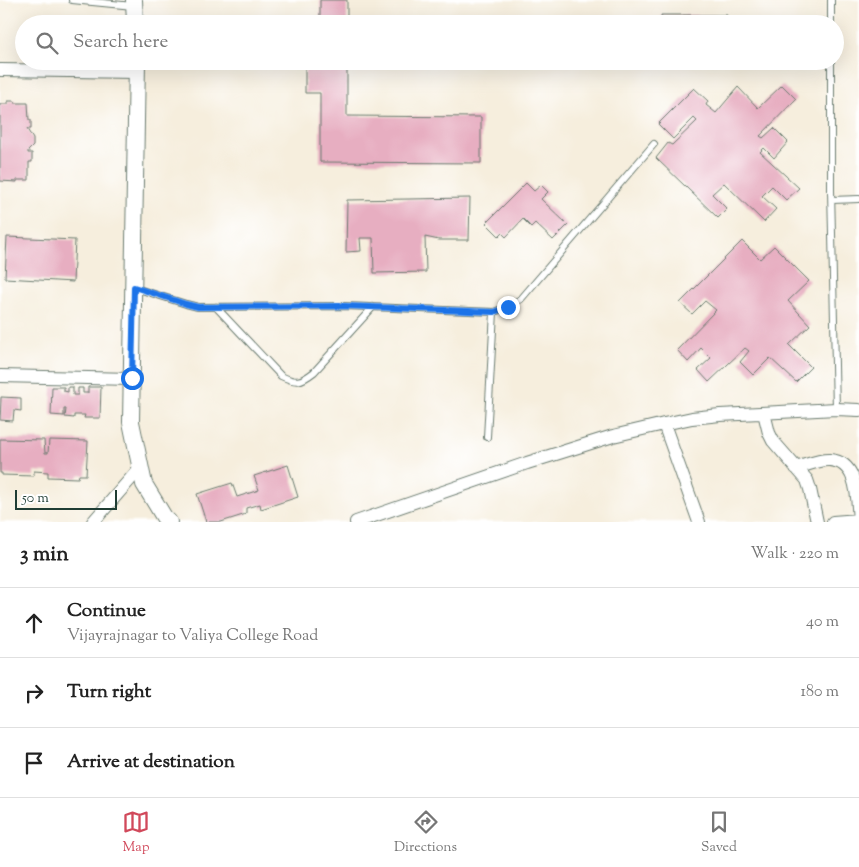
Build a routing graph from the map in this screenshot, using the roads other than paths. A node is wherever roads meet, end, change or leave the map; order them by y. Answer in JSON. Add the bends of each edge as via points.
{"nodes":[{"id":1,"x":72,"y":0,"type":"edge"},
{"id":2,"x":831,"y":0,"type":"edge"},
{"id":3,"x":134,"y":3,"type":"edge"},
{"id":4,"x":831,"y":15,"type":"edge"},
{"id":5,"x":0,"y":70,"type":"edge"},
{"id":6,"x":15,"y":70,"type":"edge"},
{"id":7,"x":138,"y":70,"type":"edge"},
{"id":8,"x":831,"y":70,"type":"edge"},
{"id":9,"x":654,"y":144,"type":"dead end"},
{"id":10,"x":859,"y":199,"type":"edge"},
{"id":11,"x":832,"y":200,"type":"junction"},
{"id":12,"x":134,"y":287,"type":"junction"},
{"id":13,"x":216,"y":307,"type":"junction"},
{"id":14,"x":373,"y":307,"type":"junction"},
{"id":15,"x":494,"y":312,"type":"junction"},
{"id":16,"x":0,"y":376,"type":"edge"},
{"id":17,"x":132,"y":378,"type":"junction"},
{"id":18,"x":836,"y":408,"type":"junction"},
{"id":19,"x":859,"y":410,"type":"edge"},
{"id":20,"x":764,"y":413,"type":"junction"},
{"id":21,"x":664,"y":424,"type":"junction"},
{"id":22,"x":487,"y":437,"type":"dead end"},
{"id":23,"x":140,"y":468,"type":"junction"},
{"id":24,"x":796,"y":468,"type":"junction"},
{"id":25,"x":859,"y":520,"type":"edge"},
{"id":26,"x":92,"y":522,"type":"edge"},
{"id":27,"x":168,"y":522,"type":"edge"},
{"id":28,"x":356,"y":522,"type":"edge"},
{"id":29,"x":699,"y":522,"type":"edge"},
{"id":30,"x":817,"y":522,"type":"edge"},
{"id":31,"x":833,"y":522,"type":"edge"}],
"edges":[{"from":1,"to":3,"type":"lane"},
{"from":2,"to":4,"type":"lane"},
{"from":5,"to":6,"type":"street"},
{"from":7,"to":12,"type":"street"},
{"from":8,"to":11,"type":"lane"},
{"from":9,"to":15,"type":"lane","via":[[521,299]]},
{"from":10,"to":11,"type":"lane"},
{"from":11,"to":18,"type":"lane"},
{"from":12,"to":13,"type":"lane","via":[[198,307]]},
{"from":12,"to":17,"type":"street"},
{"from":13,"to":14,"type":"lane"},
{"from":13,"to":14,"type":"lane","via":[[281,376],[294,382],[305,380],[314,372]]},
{"from":14,"to":15,"type":"lane"},
{"from":15,"to":22,"type":"lane"},
{"from":16,"to":17,"type":"street"},
{"from":17,"to":23,"type":"street","via":[[131,422]]},
{"from":18,"to":19,"type":"street"},
{"from":18,"to":20,"type":"street"},
{"from":20,"to":21,"type":"street","via":[[692,418]]},
{"from":20,"to":24,"type":"street","via":[[773,441]]},
{"from":21,"to":28,"type":"street","via":[[527,463]]},
{"from":21,"to":29,"type":"street"},
{"from":23,"to":26,"type":"street"},
{"from":23,"to":27,"type":"street","via":[[144,484]]},
{"from":24,"to":25,"type":"street","via":[[829,460],[848,468],[855,481]]},
{"from":24,"to":30,"type":"street","via":[[807,480]]},
{"from":25,"to":31,"type":"street"}]}
